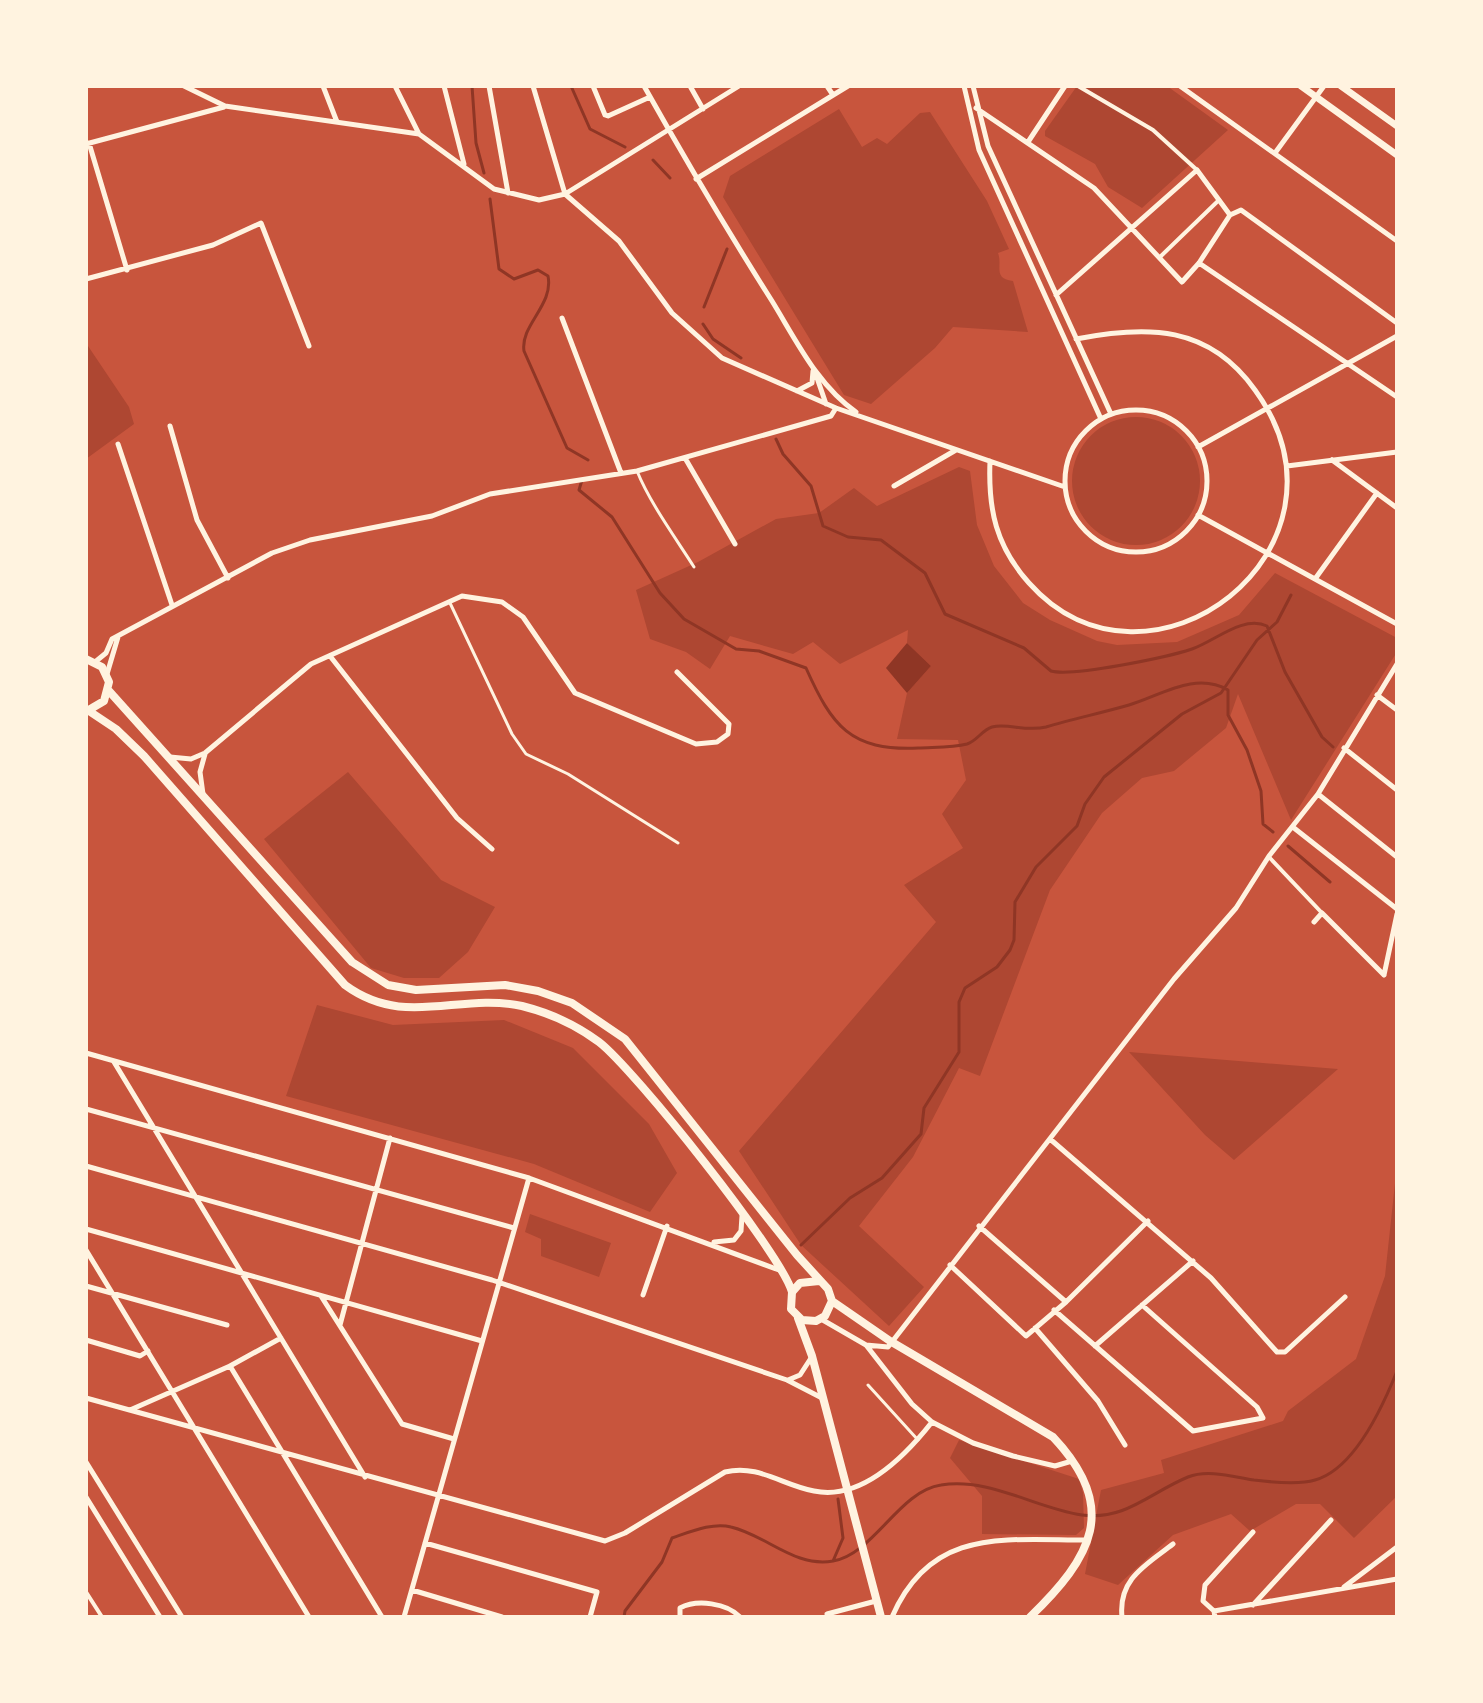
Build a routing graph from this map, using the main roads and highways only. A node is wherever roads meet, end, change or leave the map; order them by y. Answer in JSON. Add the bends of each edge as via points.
{"nodes":[{"id":1,"x":89,"y":658,"type":"edge"},
{"id":2,"x":109,"y":691,"type":"junction"},
{"id":3,"x":88,"y":711,"type":"edge"},
{"id":4,"x":819,"y":1281,"type":"junction"},
{"id":5,"x":792,"y":1292,"type":"junction"},
{"id":6,"x":832,"y":1301,"type":"junction"},
{"id":7,"x":798,"y":1318,"type":"junction"},
{"id":8,"x":881,"y":1617,"type":"edge"},
{"id":9,"x":1030,"y":1617,"type":"edge"}],
"edges":[{"from":1,"to":2,"type":"main road","via":[[107,674]]},
{"from":2,"to":3,"type":"main road","via":[[100,706]]},
{"from":2,"to":4,"type":"main road","via":[[371,977],[416,990],[516,987],[572,1003],[600,1020],[646,1063]]},
{"from":3,"to":5,"type":"main road","via":[[144,756],[360,996],[407,1009],[518,1005],[577,1027],[619,1059],[784,1272]]},
{"from":4,"to":5,"type":"main road","via":[[806,1280]]},
{"from":4,"to":6,"type":"main road"},
{"from":5,"to":7,"type":"main road","via":[[791,1309]]},
{"from":6,"to":7,"type":"main road","via":[[821,1319]]},
{"from":6,"to":9,"type":"main road","via":[[1053,1437],[1074,1460],[1090,1491],[1089,1536],[1069,1576]]},
{"from":7,"to":8,"type":"main road"}]}
